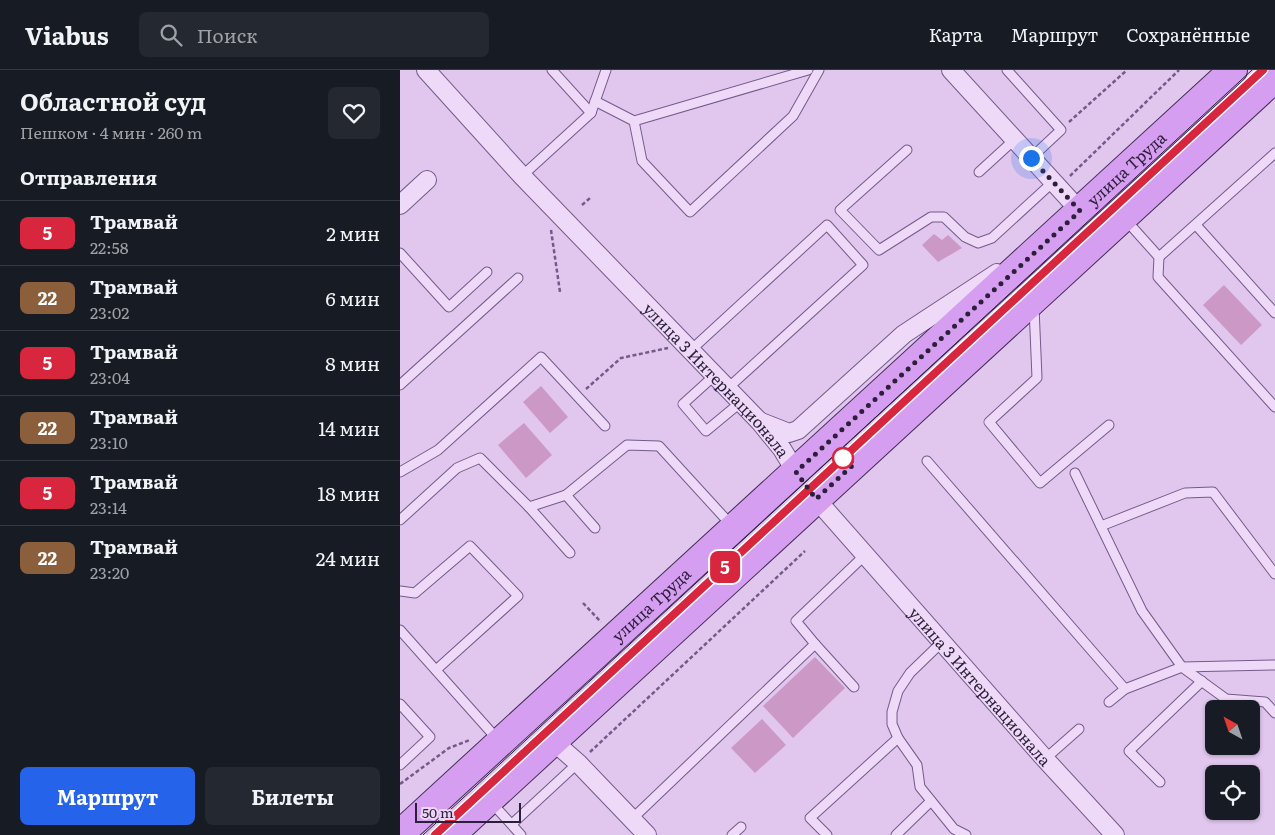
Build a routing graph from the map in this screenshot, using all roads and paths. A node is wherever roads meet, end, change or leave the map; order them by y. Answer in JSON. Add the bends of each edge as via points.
{"nodes":[{"id":1,"x":426,"y":70,"type":"edge"},
{"id":2,"x":552,"y":70,"type":"edge"},
{"id":3,"x":606,"y":70,"type":"edge"},
{"id":4,"x":808,"y":70,"type":"edge"},
{"id":5,"x":819,"y":70,"type":"edge"},
{"id":6,"x":951,"y":70,"type":"edge"},
{"id":7,"x":1007,"y":70,"type":"edge"},
{"id":8,"x":1127,"y":70,"type":"edge"},
{"id":9,"x":1179,"y":70,"type":"edge"},
{"id":10,"x":1223,"y":76,"type":"edge"},
{"id":11,"x":1275,"y":78,"type":"edge"},
{"id":12,"x":595,"y":101,"type":"junction"},
{"id":13,"x":591,"y":113,"type":"junction"},
{"id":14,"x":634,"y":120,"type":"junction"},
{"id":15,"x":1060,"y":130,"type":"junction"},
{"id":16,"x":1014,"y":140,"type":"junction"},
{"id":17,"x":908,"y":150,"type":"dead end"},
{"id":18,"x":1275,"y":153,"type":"edge"},
{"id":19,"x":1031,"y":158,"type":"junction"},
{"id":20,"x":979,"y":172,"type":"dead end"},
{"id":21,"x":522,"y":176,"type":"junction"},
{"id":22,"x":427,"y":180,"type":"dead end"},
{"id":23,"x":1056,"y":185,"type":"junction"},
{"id":24,"x":590,"y":198,"type":"dead end"},
{"id":25,"x":547,"y":201,"type":"junction"},
{"id":26,"x":400,"y":205,"type":"edge"},
{"id":27,"x":582,"y":205,"type":"dead end"},
{"id":28,"x":1080,"y":211,"type":"junction"},
{"id":29,"x":1124,"y":217,"type":"junction"},
{"id":30,"x":1196,"y":225,"type":"junction"},
{"id":31,"x":1050,"y":238,"type":"junction"},
{"id":32,"x":400,"y":253,"type":"edge"},
{"id":33,"x":1159,"y":257,"type":"junction"},
{"id":34,"x":487,"y":272,"type":"dead end"},
{"id":35,"x":518,"y":278,"type":"dead end"},
{"id":36,"x":560,"y":292,"type":"dead end"},
{"id":37,"x":1034,"y":299,"type":"junction"},
{"id":38,"x":1275,"y":313,"type":"edge"},
{"id":39,"x":689,"y":347,"type":"junction"},
{"id":40,"x":715,"y":374,"type":"junction"},
{"id":41,"x":400,"y":385,"type":"edge"},
{"id":42,"x":728,"y":388,"type":"junction"},
{"id":43,"x":578,"y":397,"type":"junction"},
{"id":44,"x":741,"y":402,"type":"junction"},
{"id":45,"x":1275,"y":407,"type":"edge"},
{"id":46,"x":760,"y":422,"type":"junction"},
{"id":47,"x":1109,"y":425,"type":"dead end"},
{"id":48,"x":605,"y":426,"type":"dead end"},
{"id":49,"x":927,"y":461,"type":"dead end"},
{"id":50,"x":400,"y":472,"type":"edge"},
{"id":51,"x":796,"y":472,"type":"junction"},
{"id":52,"x":1075,"y":473,"type":"dead end"},
{"id":53,"x":566,"y":494,"type":"junction"},
{"id":54,"x":816,"y":499,"type":"junction"},
{"id":55,"x":529,"y":507,"type":"junction"},
{"id":56,"x":400,"y":520,"type":"edge"},
{"id":57,"x":1101,"y":526,"type":"junction"},
{"id":58,"x":595,"y":528,"type":"dead end"},
{"id":59,"x":734,"y":528,"type":"junction"},
{"id":60,"x":805,"y":551,"type":"dead end"},
{"id":61,"x":570,"y":554,"type":"dead end"},
{"id":62,"x":865,"y":555,"type":"junction"},
{"id":63,"x":1275,"y":574,"type":"edge"},
{"id":64,"x":400,"y":591,"type":"edge"},
{"id":65,"x":582,"y":603,"type":"dead end"},
{"id":66,"x":601,"y":622,"type":"dead end"},
{"id":67,"x":400,"y":630,"type":"edge"},
{"id":68,"x":942,"y":642,"type":"junction"},
{"id":69,"x":815,"y":644,"type":"junction"},
{"id":70,"x":1275,"y":665,"type":"edge"},
{"id":71,"x":1182,"y":667,"type":"junction"},
{"id":72,"x":436,"y":670,"type":"junction"},
{"id":73,"x":1202,"y":681,"type":"junction"},
{"id":74,"x":854,"y":687,"type":"dead end"},
{"id":75,"x":1125,"y":689,"type":"junction"},
{"id":76,"x":1109,"y":702,"type":"dead end"},
{"id":77,"x":400,"y":704,"type":"edge"},
{"id":78,"x":1275,"y":713,"type":"edge"},
{"id":79,"x":529,"y":716,"type":"junction"},
{"id":80,"x":1079,"y":729,"type":"dead end"},
{"id":81,"x":898,"y":738,"type":"junction"},
{"id":82,"x":552,"y":741,"type":"junction"},
{"id":83,"x":500,"y":742,"type":"junction"},
{"id":84,"x":1045,"y":758,"type":"junction"},
{"id":85,"x":578,"y":763,"type":"junction"},
{"id":86,"x":400,"y":765,"type":"edge"},
{"id":87,"x":1160,"y":782,"type":"dead end"},
{"id":88,"x":489,"y":800,"type":"junction"},
{"id":89,"x":931,"y":801,"type":"junction"},
{"id":90,"x":632,"y":819,"type":"junction"},
{"id":91,"x":512,"y":824,"type":"junction"},
{"id":92,"x":744,"y":831,"type":"edge"},
{"id":93,"x":400,"y":834,"type":"edge"},
{"id":94,"x":451,"y":835,"type":"edge"},
{"id":95,"x":521,"y":835,"type":"edge"},
{"id":96,"x":647,"y":835,"type":"edge"},
{"id":97,"x":732,"y":835,"type":"edge"},
{"id":98,"x":827,"y":835,"type":"edge"},
{"id":99,"x":896,"y":835,"type":"edge"},
{"id":100,"x":966,"y":835,"type":"edge"},
{"id":101,"x":1114,"y":835,"type":"edge"}],
"edges":[{"from":1,"to":21,"type":"street","name":"улица 3 Интернационала"},
{"from":2,"to":13,"type":"lane"},
{"from":3,"to":12,"type":"lane"},
{"from":4,"to":14,"type":"lane"},
{"from":5,"to":14,"type":"lane","via":[[793,116],[690,212],[642,161]]},
{"from":6,"to":16,"type":"street"},
{"from":7,"to":15,"type":"lane"},
{"from":8,"to":15,"type":"path"},
{"from":9,"to":23,"type":"path"},
{"from":10,"to":28,"type":"main road","name":"улица Труда"},
{"from":11,"to":29,"type":"main road","name":"улица Труда"},
{"from":12,"to":13,"type":"lane"},
{"from":12,"to":14,"type":"lane"},
{"from":13,"to":21,"type":"lane"},
{"from":15,"to":19,"type":"lane"},
{"from":16,"to":19,"type":"street"},
{"from":16,"to":20,"type":"lane"},
{"from":17,"to":23,"type":"lane","via":[[840,210],[878,250],[931,217],[944,217],[978,243],[992,238]]},
{"from":18,"to":30,"type":"lane"},
{"from":19,"to":23,"type":"street"},
{"from":21,"to":25,"type":"street","name":"улица 3 Интернационала"},
{"from":22,"to":26,"type":"street"},
{"from":23,"to":28,"type":"street"},
{"from":24,"to":27,"type":"path"},
{"from":25,"to":36,"type":"path"},
{"from":25,"to":39,"type":"street","name":"улица 3 Интернационала"},
{"from":28,"to":31,"type":"main road","name":"улица Труда"},
{"from":29,"to":33,"type":"lane"},
{"from":29,"to":37,"type":"main road","name":"улица Труда"},
{"from":30,"to":33,"type":"lane"},
{"from":30,"to":38,"type":"lane"},
{"from":31,"to":46,"type":"street","via":[[904,334],[798,430],[789,433]]},
{"from":31,"to":51,"type":"main road","name":"улица Труда"},
{"from":32,"to":34,"type":"lane","via":[[449,307]]},
{"from":33,"to":45,"type":"lane","via":[[1158,277]]},
{"from":35,"to":41,"type":"lane"},
{"from":37,"to":47,"type":"lane","via":[[1038,378],[989,422],[1040,483]]},
{"from":37,"to":54,"type":"main road","name":"улица Труда"},
{"from":39,"to":40,"type":"street","name":"улица 3 Интернационала"},
{"from":39,"to":42,"type":"lane","via":[[827,225],[863,264]]},
{"from":39,"to":43,"type":"path","via":[[621,358]]},
{"from":40,"to":42,"type":"street","name":"улица 3 Интернационала"},
{"from":40,"to":44,"type":"lane","via":[[683,404],[706,431]]},
{"from":42,"to":44,"type":"street","name":"улица 3 Интернационала"},
{"from":43,"to":48,"type":"lane"},
{"from":43,"to":50,"type":"lane","via":[[541,358],[438,450]]},
{"from":44,"to":46,"type":"street","name":"улица 3 Интернационала"},
{"from":46,"to":51,"type":"street","name":"улица 3 Интернационала"},
{"from":49,"to":75,"type":"lane"},
{"from":51,"to":54,"type":"main road","name":"улица 3 Интернационала"},
{"from":51,"to":59,"type":"main road","name":"улица Труда"},
{"from":52,"to":57,"type":"lane"},
{"from":53,"to":55,"type":"lane"},
{"from":53,"to":58,"type":"lane"},
{"from":53,"to":59,"type":"lane","via":[[627,445],[659,446]]},
{"from":54,"to":62,"type":"street","name":"улица 3 Интернационала"},
{"from":54,"to":82,"type":"main road","name":"улица Труда"},
{"from":55,"to":56,"type":"lane","via":[[480,458],[457,468]]},
{"from":55,"to":61,"type":"lane"},
{"from":57,"to":63,"type":"lane","via":[[1184,493],[1213,492]]},
{"from":57,"to":71,"type":"lane","via":[[1142,611]]},
{"from":59,"to":79,"type":"main road","name":"улица Труда"},
{"from":60,"to":85,"type":"path"},
{"from":62,"to":68,"type":"street","name":"улица 3 Интернационала"},
{"from":62,"to":69,"type":"lane","via":[[796,621]]},
{"from":64,"to":72,"type":"lane","via":[[415,593],[470,546],[518,596]]},
{"from":65,"to":66,"type":"path"},
{"from":67,"to":72,"type":"lane"},
{"from":68,"to":81,"type":"lane","via":[[910,673],[898,691],[892,712],[892,724]]},
{"from":68,"to":84,"type":"street","name":"улица 3 Интернационала"},
{"from":69,"to":74,"type":"lane"},
{"from":69,"to":90,"type":"lane"},
{"from":70,"to":71,"type":"lane"},
{"from":71,"to":73,"type":"lane"},
{"from":71,"to":75,"type":"lane"},
{"from":72,"to":83,"type":"lane"},
{"from":73,"to":78,"type":"lane","via":[[1226,698],[1265,702]]},
{"from":73,"to":87,"type":"lane","via":[[1129,751]]},
{"from":75,"to":76,"type":"lane"},
{"from":77,"to":86,"type":"lane","via":[[430,737]]},
{"from":79,"to":82,"type":"main road"},
{"from":79,"to":83,"type":"main road","name":"улица Труда"},
{"from":80,"to":84,"type":"lane"},
{"from":81,"to":89,"type":"lane","via":[[917,765],[920,787]]},
{"from":81,"to":98,"type":"lane","via":[[810,818]]},
{"from":82,"to":85,"type":"street"},
{"from":82,"to":88,"type":"main road","name":"улица Труда"},
{"from":83,"to":93,"type":"main road","name":"улица Труда"},
{"from":84,"to":101,"type":"street","name":"улица 3 Интернационала"},
{"from":85,"to":90,"type":"street"},
{"from":85,"to":91,"type":"lane"},
{"from":88,"to":91,"type":"lane"},
{"from":88,"to":94,"type":"main road","name":"улица Труда"},
{"from":89,"to":99,"type":"lane"},
{"from":89,"to":100,"type":"lane","via":[[954,829]]},
{"from":90,"to":96,"type":"street"},
{"from":91,"to":95,"type":"lane"},
{"from":92,"to":97,"type":"lane"}]}
